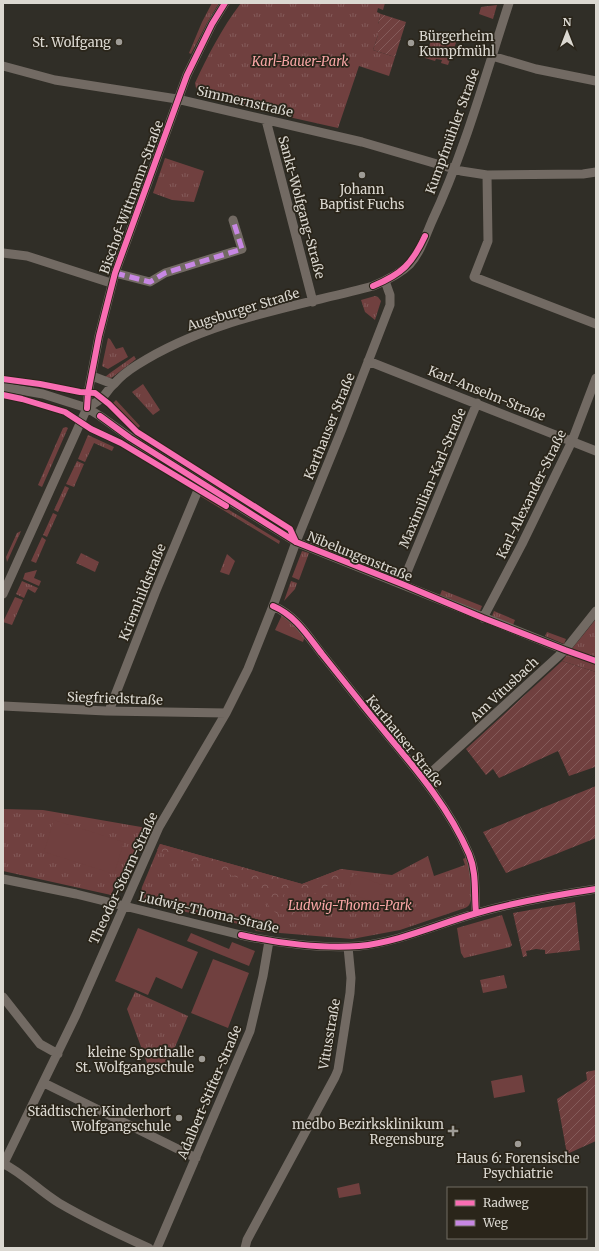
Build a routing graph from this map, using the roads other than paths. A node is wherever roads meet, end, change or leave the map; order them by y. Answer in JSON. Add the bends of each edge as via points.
{"nodes":[{"id":1,"x":225,"y":3,"type":"edge"},
{"id":2,"x":509,"y":3,"type":"edge"},
{"id":3,"x":492,"y":56,"type":"junction"},
{"id":4,"x":3,"y":66,"type":"edge"},
{"id":5,"x":596,"y":81,"type":"edge"},
{"id":6,"x":177,"y":99,"type":"junction"},
{"id":7,"x":266,"y":120,"type":"junction"},
{"id":8,"x":454,"y":170,"type":"junction"},
{"id":9,"x":596,"y":172,"type":"edge"},
{"id":10,"x":487,"y":175,"type":"junction"},
{"id":11,"x":233,"y":220,"type":"dead end"},
{"id":12,"x":3,"y":253,"type":"edge"},
{"id":13,"x":409,"y":264,"type":"joint"},
{"id":14,"x":114,"y":273,"type":"junction"},
{"id":15,"x":385,"y":281,"type":"junction"},
{"id":16,"x":111,"y":283,"type":"junction"},
{"id":17,"x":313,"y":302,"type":"junction"},
{"id":18,"x":596,"y":324,"type":"edge"},
{"id":19,"x":368,"y":361,"type":"junction"},
{"id":20,"x":92,"y":376,"type":"junction"},
{"id":21,"x":596,"y":378,"type":"edge"},
{"id":22,"x":113,"y":384,"type":"junction"},
{"id":23,"x":3,"y":387,"type":"edge"},
{"id":24,"x":477,"y":403,"type":"junction"},
{"id":25,"x":87,"y":408,"type":"junction"},
{"id":26,"x":572,"y":441,"type":"junction"},
{"id":27,"x":596,"y":451,"type":"edge"},
{"id":28,"x":201,"y":483,"type":"junction"},
{"id":29,"x":296,"y":542,"type":"junction"},
{"id":30,"x":402,"y":584,"type":"junction"},
{"id":31,"x":3,"y":594,"type":"edge"},
{"id":32,"x":273,"y":606,"type":"junction"},
{"id":33,"x":596,"y":611,"type":"edge"},
{"id":34,"x":483,"y":618,"type":"junction"},
{"id":35,"x":565,"y":650,"type":"junction"},
{"id":36,"x":3,"y":706,"type":"edge"},
{"id":37,"x":109,"y":711,"type":"junction"},
{"id":38,"x":226,"y":714,"type":"junction"},
{"id":39,"x":424,"y":780,"type":"junction"},
{"id":40,"x":3,"y":879,"type":"edge"},
{"id":41,"x":596,"y":889,"type":"edge"},
{"id":42,"x":124,"y":906,"type":"junction"},
{"id":43,"x":476,"y":913,"type":"junction"},
{"id":44,"x":269,"y":941,"type":"junction"},
{"id":45,"x":348,"y":946,"type":"junction"},
{"id":46,"x":3,"y":997,"type":"edge"},
{"id":47,"x":58,"y":1054,"type":"junction"},
{"id":48,"x":44,"y":1083,"type":"junction"},
{"id":49,"x":196,"y":1158,"type":"junction"},
{"id":50,"x":3,"y":1164,"type":"edge"},
{"id":51,"x":149,"y":1248,"type":"edge"},
{"id":52,"x":157,"y":1248,"type":"edge"},
{"id":53,"x":245,"y":1248,"type":"edge"}],
"edges":[{"from":1,"to":6,"type":"street","name":"Bischof-Wittmann-Straße","via":[[198,50]]},
{"from":2,"to":3,"type":"street","name":"Kumpfmühler Straße"},
{"from":3,"to":5,"type":"street","via":[[536,69]]},
{"from":3,"to":8,"type":"street","name":"Kumpfmühler Straße"},
{"from":4,"to":6,"type":"street","name":"Simmernstraße","via":[[55,80]]},
{"from":6,"to":7,"type":"street","name":"Simmernstraße"},
{"from":6,"to":14,"type":"street","name":"Bischof-Wittmann-Straße"},
{"from":7,"to":8,"type":"street","name":"Simmernstraße","via":[[362,142]]},
{"from":7,"to":17,"type":"street","name":"Sankt-Wolfgang-Straße"},
{"from":8,"to":10,"type":"street","name":"Simmernstraße"},
{"from":8,"to":13,"type":"street","name":"Kumpfmühler Straße","via":[[423,240]]},
{"from":9,"to":10,"type":"street","name":"Simmernstraße"},
{"from":10,"to":18,"type":"street","via":[[488,241],[474,277]]},
{"from":11,"to":14,"type":"street","via":[[242,249],[165,273],[150,282]]},
{"from":12,"to":16,"type":"street","via":[[27,256]]},
{"from":13,"to":15,"type":"street","name":"Augsburger Straße"},
{"from":14,"to":16,"type":"street","name":"Bischof-Wittmann-Straße"},
{"from":15,"to":17,"type":"street","name":"Augsburger Straße"},
{"from":15,"to":19,"type":"street","name":"Karthauser Straße","via":[[390,295],[390,305]]},
{"from":16,"to":20,"type":"street","name":"Bischof-Wittmann-Straße"},
{"from":17,"to":22,"type":"street","name":"Augsburger Straße","via":[[237,321],[191,337],[136,365]]},
{"from":19,"to":24,"type":"street","name":"Karl-Anselm-Straße"},
{"from":19,"to":29,"type":"street","name":"Karthauser Straße"},
{"from":20,"to":22,"type":"street"},
{"from":20,"to":25,"type":"street","name":"Bischof-Wittmann-Straße"},
{"from":21,"to":26,"type":"street","name":"Karl-Alexander-Straße"},
{"from":22,"to":25,"type":"street","name":"Augsburger Straße","via":[[102,398]]},
{"from":23,"to":25,"type":"street","name":"Nibelungenstraße","via":[[44,394]]},
{"from":24,"to":26,"type":"street","name":"Karl-Anselm-Straße"},
{"from":24,"to":30,"type":"street","name":"Maximilian-Karl-Straße"},
{"from":25,"to":28,"type":"street","name":"Nibelungenstraße"},
{"from":25,"to":31,"type":"street"},
{"from":26,"to":27,"type":"street","name":"Karl-Anselm-Straße"},
{"from":26,"to":34,"type":"street","name":"Karl-Alexander-Straße"},
{"from":28,"to":29,"type":"street","name":"Nibelungenstraße"},
{"from":28,"to":37,"type":"street","name":"Kriemhildstraße"},
{"from":29,"to":30,"type":"street","name":"Nibelungenstraße"},
{"from":29,"to":32,"type":"street","name":"Karthauser Straße"},
{"from":30,"to":34,"type":"street","name":"Nibelungenstraße"},
{"from":32,"to":38,"type":"street","name":"Theodor-Storm-Straße","via":[[248,669]]},
{"from":32,"to":39,"type":"street","name":"Karthauser Straße","via":[[298,623]]},
{"from":33,"to":35,"type":"street","name":"Am Vitusbach"},
{"from":34,"to":35,"type":"street","name":"Nibelungenstraße"},
{"from":35,"to":39,"type":"street","name":"Am Vitusbach"},
{"from":36,"to":37,"type":"street","name":"Siegfriedstraße"},
{"from":37,"to":38,"type":"street","name":"Siegfriedstraße"},
{"from":38,"to":42,"type":"street","name":"Theodor-Storm-Straße","via":[[159,827]]},
{"from":39,"to":43,"type":"street","name":"Karthauser Straße","via":[[453,821],[473,864]]},
{"from":40,"to":42,"type":"street","name":"Ludwig-Thoma-Straße"},
{"from":41,"to":43,"type":"street","name":"Ludwig-Thoma-Straße","via":[[540,898]]},
{"from":42,"to":44,"type":"street","name":"Ludwig-Thoma-Straße"},
{"from":42,"to":47,"type":"street","name":"Theodor-Storm-Straße"},
{"from":43,"to":45,"type":"street","name":"Ludwig-Thoma-Straße","via":[[383,942]]},
{"from":44,"to":45,"type":"street","name":"Ludwig-Thoma-Straße"},
{"from":44,"to":49,"type":"street","name":"Adalbert-Stifter-Straße","via":[[250,1031]]},
{"from":45,"to":53,"type":"street","name":"Vitusstraße","via":[[350,993],[336,1077]]},
{"from":46,"to":47,"type":"street","via":[[40,1044]]},
{"from":47,"to":48,"type":"street","name":"Theodor-Storm-Straße"},
{"from":48,"to":49,"type":"street"},
{"from":48,"to":50,"type":"street","name":"Theodor-Storm-Straße"},
{"from":49,"to":52,"type":"street","name":"Adalbert-Stifter-Straße"},
{"from":50,"to":51,"type":"street","via":[[13,1168],[58,1202],[102,1227]]}]}
